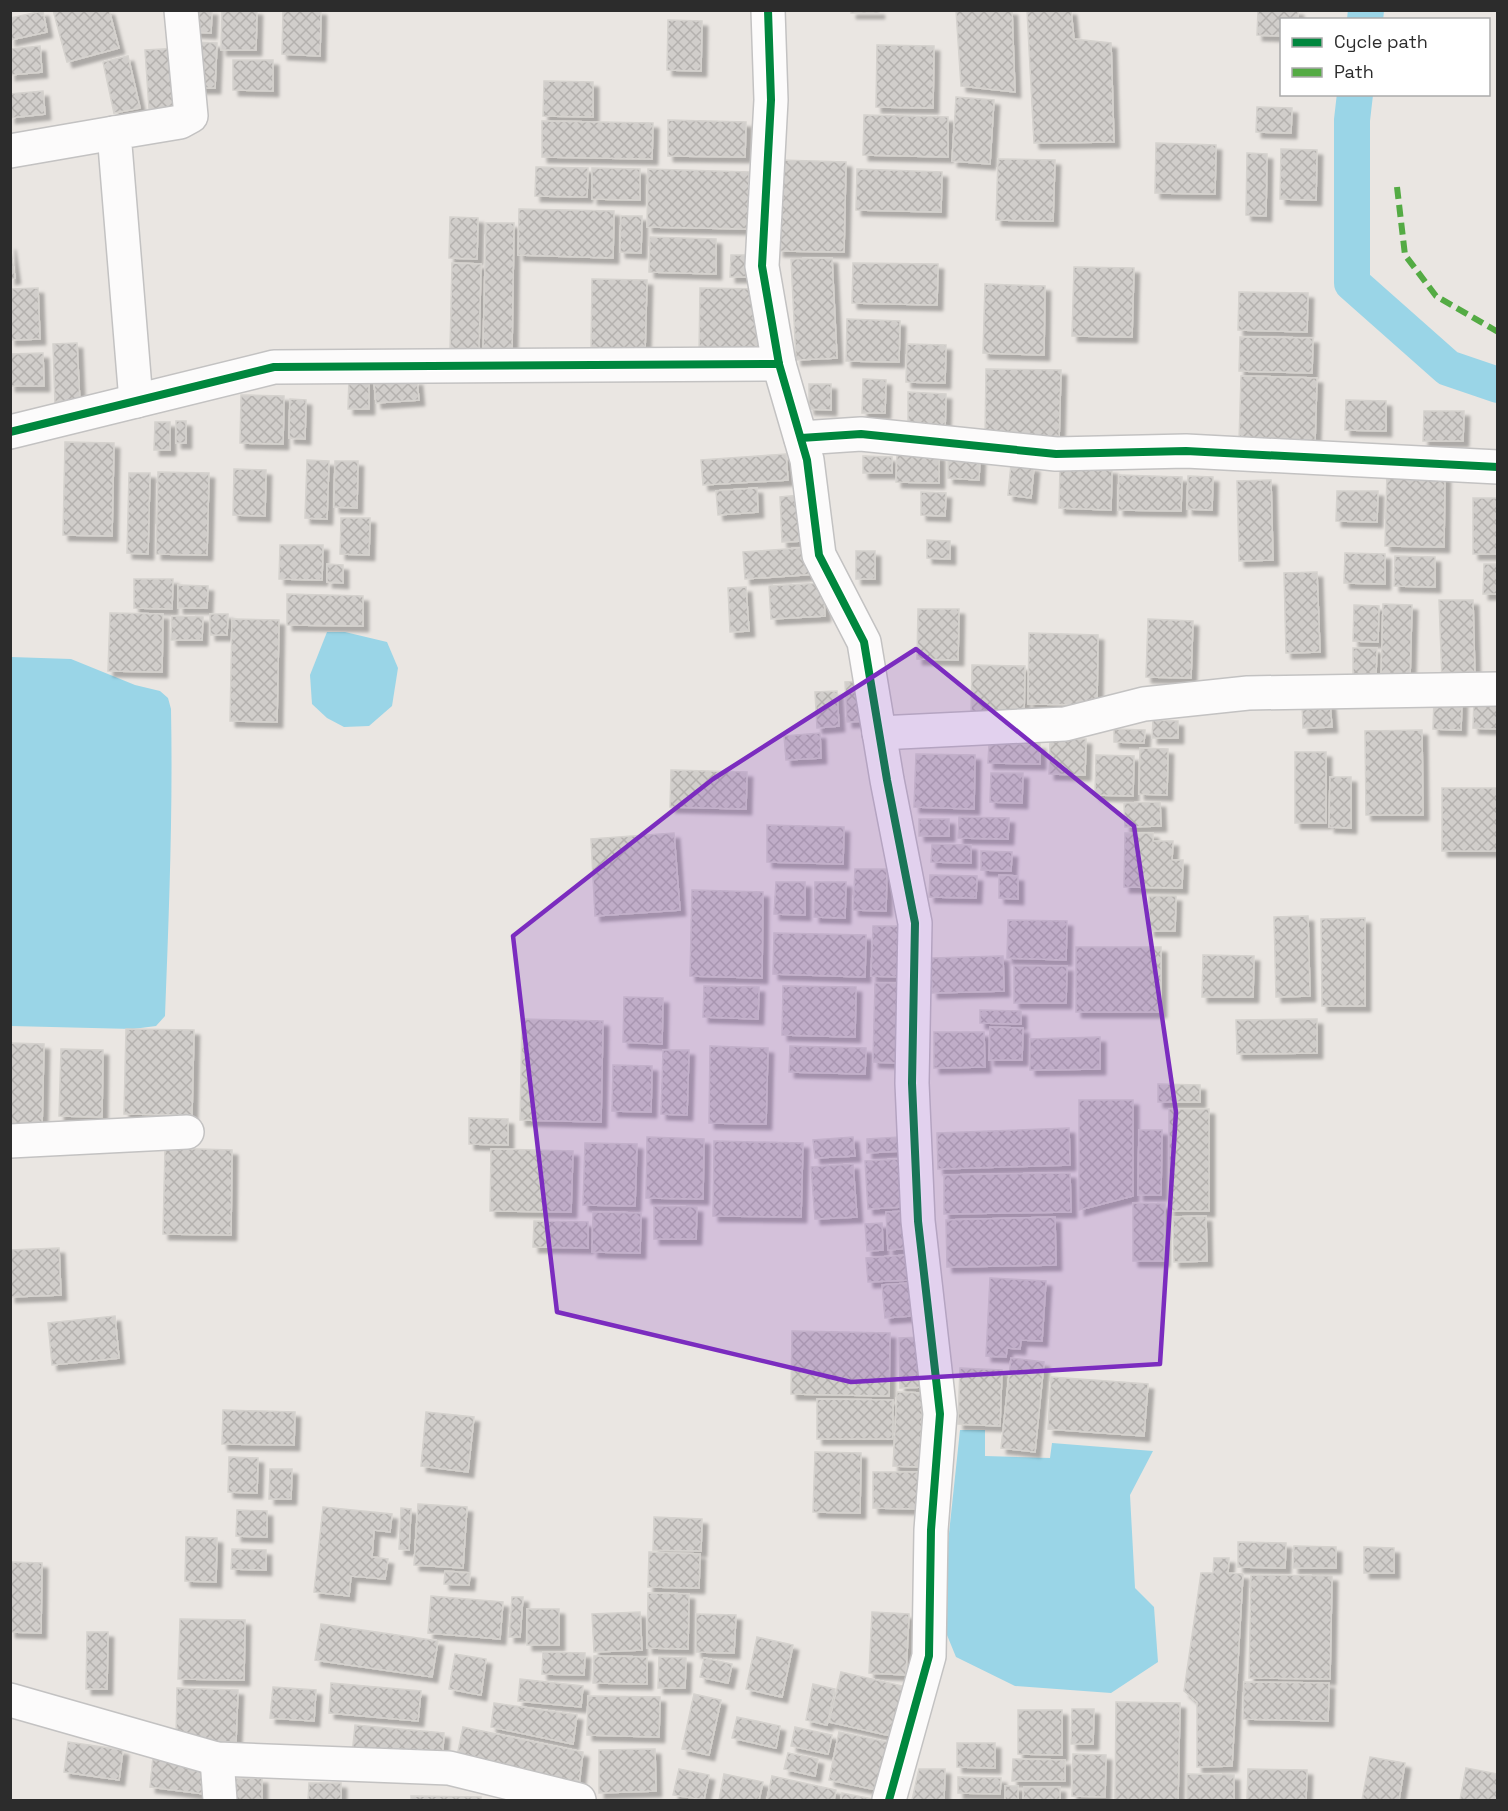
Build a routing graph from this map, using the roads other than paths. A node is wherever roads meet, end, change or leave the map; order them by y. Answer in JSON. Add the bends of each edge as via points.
{"nodes":[{"id":1,"x":181,"y":10,"type":"edge"},
{"id":2,"x":768,"y":10,"type":"edge"},
{"id":3,"x":114,"y":133,"type":"junction"},
{"id":4,"x":10,"y":152,"type":"edge"},
{"id":5,"x":779,"y":364,"type":"junction"},
{"id":6,"x":136,"y":402,"type":"junction"},
{"id":7,"x":10,"y":432,"type":"edge"},
{"id":8,"x":801,"y":438,"type":"junction"},
{"id":9,"x":1497,"y":467,"type":"edge"},
{"id":10,"x":1497,"y":689,"type":"edge"},
{"id":11,"x":879,"y":733,"type":"junction"},
{"id":12,"x":188,"y":1132,"type":"dead end"},
{"id":13,"x":10,"y":1141,"type":"edge"},
{"id":14,"x":10,"y":1700,"type":"edge"},
{"id":15,"x":217,"y":1759,"type":"junction"},
{"id":16,"x":220,"y":1800,"type":"edge"},
{"id":17,"x":579,"y":1800,"type":"edge"},
{"id":18,"x":889,"y":1800,"type":"edge"}],
"edges":[{"from":1,"to":3,"type":"street","via":[[191,116],[180,122]]},
{"from":2,"to":5,"type":"street","via":[[771,100],[762,266]]},
{"from":3,"to":4,"type":"street"},
{"from":3,"to":6,"type":"street"},
{"from":5,"to":6,"type":"street","via":[[274,367]]},
{"from":5,"to":8,"type":"street"},
{"from":6,"to":7,"type":"street"},
{"from":8,"to":9,"type":"street","via":[[861,434],[1056,454],[1186,451]]},
{"from":8,"to":11,"type":"street","via":[[819,555],[864,642]]},
{"from":10,"to":11,"type":"street","via":[[1248,693],[1144,704],[1065,724]]},
{"from":11,"to":18,"type":"street","via":[[915,923],[912,1083],[918,1221],[940,1414],[931,1530],[929,1656]]},
{"from":12,"to":13,"type":"street"},
{"from":14,"to":15,"type":"street"},
{"from":15,"to":16,"type":"street"},
{"from":15,"to":17,"type":"street","via":[[449,1768]]}]}
